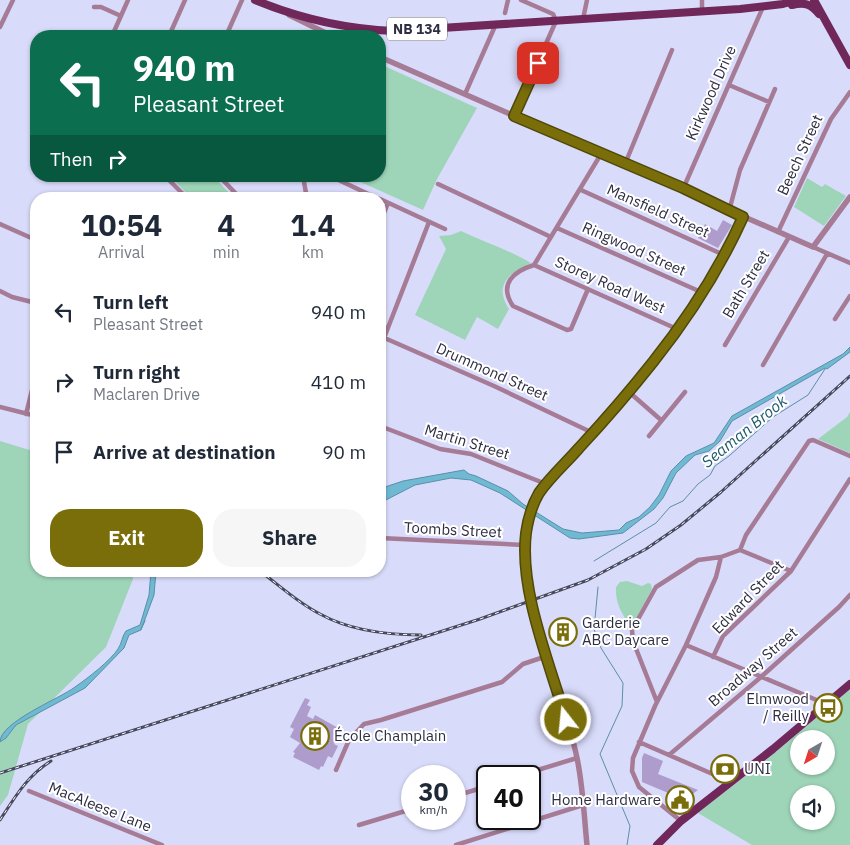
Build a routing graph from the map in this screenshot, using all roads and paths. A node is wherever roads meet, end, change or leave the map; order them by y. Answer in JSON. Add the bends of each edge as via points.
{"nodes":[{"id":1,"x":13,"y":0,"type":"edge"},
{"id":2,"x":128,"y":0,"type":"edge"},
{"id":3,"x":185,"y":0,"type":"edge"},
{"id":4,"x":242,"y":0,"type":"edge"},
{"id":5,"x":255,"y":0,"type":"edge"},
{"id":6,"x":508,"y":0,"type":"edge"},
{"id":7,"x":521,"y":0,"type":"edge"},
{"id":8,"x":587,"y":0,"type":"edge"},
{"id":9,"x":702,"y":0,"type":"edge"},
{"id":10,"x":797,"y":0,"type":"edge"},
{"id":11,"x":814,"y":0,"type":"edge"},
{"id":12,"x":786,"y":2,"type":"edge"},
{"id":13,"x":94,"y":7,"type":"dead end"},
{"id":14,"x":763,"y":7,"type":"junction"},
{"id":15,"x":280,"y":10,"type":"junction"},
{"id":16,"x":702,"y":12,"type":"junction"},
{"id":17,"x":505,"y":13,"type":"dead end"},
{"id":18,"x":121,"y":16,"type":"junction"},
{"id":19,"x":583,"y":19,"type":"junction"},
{"id":20,"x":556,"y":21,"type":"junction"},
{"id":21,"x":825,"y":21,"type":"junction"},
{"id":22,"x":496,"y":24,"type":"junction"},
{"id":23,"x":0,"y":27,"type":"edge"},
{"id":24,"x":348,"y":27,"type":"junction"},
{"id":25,"x":115,"y":30,"type":"edge"},
{"id":26,"x":172,"y":30,"type":"edge"},
{"id":27,"x":229,"y":30,"type":"edge"},
{"id":28,"x":320,"y":30,"type":"edge"},
{"id":29,"x":347,"y":30,"type":"edge"},
{"id":30,"x":382,"y":30,"type":"edge"},
{"id":31,"x":386,"y":30,"type":"edge"},
{"id":32,"x":672,"y":50,"type":"dead end"},
{"id":33,"x":386,"y":60,"type":"edge"},
{"id":34,"x":850,"y":65,"type":"edge"},
{"id":35,"x":729,"y":84,"type":"junction"},
{"id":36,"x":775,"y":89,"type":"dead end"},
{"id":37,"x":850,"y":92,"type":"edge"},
{"id":38,"x":465,"y":94,"type":"junction"},
{"id":39,"x":769,"y":102,"type":"junction"},
{"id":40,"x":514,"y":116,"type":"junction"},
{"id":41,"x":601,"y":154,"type":"junction"},
{"id":42,"x":625,"y":164,"type":"junction"},
{"id":43,"x":171,"y":182,"type":"edge"},
{"id":44,"x":225,"y":182,"type":"edge"},
{"id":45,"x":343,"y":182,"type":"edge"},
{"id":46,"x":438,"y":184,"type":"dead end"},
{"id":47,"x":683,"y":188,"type":"junction"},
{"id":48,"x":581,"y":190,"type":"junction"},
{"id":49,"x":181,"y":192,"type":"edge"},
{"id":50,"x":234,"y":192,"type":"edge"},
{"id":51,"x":365,"y":192,"type":"edge"},
{"id":52,"x":850,"y":197,"type":"edge"},
{"id":53,"x":388,"y":203,"type":"joint"},
{"id":54,"x":386,"y":208,"type":"edge"},
{"id":55,"x":729,"y":211,"type":"junction"},
{"id":56,"x":743,"y":217,"type":"junction"},
{"id":57,"x":429,"y":222,"type":"junction"},
{"id":58,"x":0,"y":224,"type":"edge"},
{"id":59,"x":557,"y":228,"type":"junction"},
{"id":60,"x":445,"y":229,"type":"dead end"},
{"id":61,"x":778,"y":232,"type":"junction"},
{"id":62,"x":30,"y":237,"type":"edge"},
{"id":63,"x":551,"y":237,"type":"junction"},
{"id":64,"x":789,"y":237,"type":"junction"},
{"id":65,"x":813,"y":248,"type":"junction"},
{"id":66,"x":827,"y":254,"type":"junction"},
{"id":67,"x":724,"y":255,"type":"junction"},
{"id":68,"x":850,"y":263,"type":"edge"},
{"id":69,"x":534,"y":264,"type":"junction"},
{"id":70,"x":588,"y":289,"type":"junction"},
{"id":71,"x":0,"y":291,"type":"edge"},
{"id":72,"x":701,"y":292,"type":"junction"},
{"id":73,"x":850,"y":296,"type":"edge"},
{"id":74,"x":30,"y":302,"type":"edge"},
{"id":75,"x":835,"y":319,"type":"dead end"},
{"id":76,"x":386,"y":327,"type":"edge"},
{"id":77,"x":677,"y":328,"type":"junction"},
{"id":78,"x":386,"y":339,"type":"edge"},
{"id":79,"x":724,"y":345,"type":"dead end"},
{"id":80,"x":763,"y":365,"type":"dead end"},
{"id":81,"x":628,"y":392,"type":"junction"},
{"id":82,"x":684,"y":392,"type":"dead end"},
{"id":83,"x":30,"y":398,"type":"edge"},
{"id":84,"x":0,"y":407,"type":"edge"},
{"id":85,"x":26,"y":414,"type":"junction"},
{"id":86,"x":30,"y":415,"type":"edge"},
{"id":87,"x":662,"y":420,"type":"junction"},
{"id":88,"x":386,"y":428,"type":"edge"},
{"id":89,"x":592,"y":433,"type":"junction"},
{"id":90,"x":649,"y":436,"type":"dead end"},
{"id":91,"x":850,"y":456,"type":"edge"},
{"id":92,"x":850,"y":479,"type":"edge"},
{"id":93,"x":546,"y":484,"type":"junction"},
{"id":94,"x":386,"y":538,"type":"edge"},
{"id":95,"x":525,"y":546,"type":"junction"},
{"id":96,"x":740,"y":550,"type":"junction"},
{"id":97,"x":721,"y":556,"type":"junction"},
{"id":98,"x":791,"y":572,"type":"junction"},
{"id":99,"x":850,"y":595,"type":"edge"},
{"id":100,"x":686,"y":645,"type":"junction"},
{"id":101,"x":547,"y":656,"type":"junction"},
{"id":102,"x":713,"y":657,"type":"junction"},
{"id":103,"x":761,"y":677,"type":"junction"},
{"id":104,"x":850,"y":684,"type":"edge"},
{"id":105,"x":657,"y":702,"type":"junction"},
{"id":106,"x":826,"y":704,"type":"junction"},
{"id":107,"x":639,"y":742,"type":"junction"},
{"id":108,"x":669,"y":755,"type":"junction"},
{"id":109,"x":578,"y":758,"type":"junction"},
{"id":110,"x":541,"y":769,"type":"edge"},
{"id":111,"x":336,"y":770,"type":"dead end"},
{"id":112,"x":731,"y":782,"type":"junction"},
{"id":113,"x":29,"y":791,"type":"dead end"},
{"id":114,"x":583,"y":805,"type":"junction"},
{"id":115,"x":401,"y":812,"type":"edge"},
{"id":116,"x":681,"y":821,"type":"junction"},
{"id":117,"x":359,"y":825,"type":"dead end"},
{"id":118,"x":162,"y":845,"type":"edge"},
{"id":119,"x":456,"y":845,"type":"edge"},
{"id":120,"x":587,"y":845,"type":"edge"},
{"id":121,"x":657,"y":845,"type":"edge"}],
"edges":[{"from":1,"to":23,"type":"street"},
{"from":2,"to":18,"type":"street"},
{"from":3,"to":26,"type":"street"},
{"from":4,"to":27,"type":"street"},
{"from":5,"to":15,"type":"main road","number":"NB 134"},
{"from":6,"to":17,"type":"street"},
{"from":7,"to":20,"type":"street","via":[[553,14]]},
{"from":8,"to":19,"type":"street"},
{"from":9,"to":16,"type":"street"},
{"from":10,"to":12,"type":"main road","number":"NB 134"},
{"from":11,"to":21,"type":"main road"},
{"from":12,"to":14,"type":"main road","number":"NB 134"},
{"from":12,"to":21,"type":"main road","via":[[789,6],[810,5]]},
{"from":13,"to":18,"type":"street"},
{"from":14,"to":16,"type":"main road","number":"NB 134"},
{"from":14,"to":35,"type":"street","name":"Kirkwood Drive"},
{"from":15,"to":24,"type":"main road","number":"NB 134"},
{"from":15,"to":28,"type":"street"},
{"from":16,"to":19,"type":"main road","number":"NB 134"},
{"from":18,"to":25,"type":"street"},
{"from":19,"to":20,"type":"main road","number":"NB 134"},
{"from":20,"to":22,"type":"main road","number":"NB 134"},
{"from":20,"to":40,"type":"street"},
{"from":21,"to":34,"type":"main road"},
{"from":22,"to":31,"type":"main road","number":"NB 134"},
{"from":22,"to":38,"type":"street"},
{"from":24,"to":29,"type":"street"},
{"from":24,"to":30,"type":"main road","number":"NB 134"},
{"from":32,"to":42,"type":"street"},
{"from":33,"to":38,"type":"street"},
{"from":35,"to":39,"type":"street"},
{"from":35,"to":47,"type":"street","name":"Kirkwood Drive"},
{"from":36,"to":39,"type":"street"},
{"from":37,"to":61,"type":"street","name":"Beech Street","via":[[831,119]]},
{"from":38,"to":40,"type":"street"},
{"from":39,"to":55,"type":"street","via":[[740,170]]},
{"from":40,"to":41,"type":"street"},
{"from":41,"to":42,"type":"street"},
{"from":41,"to":48,"type":"street"},
{"from":42,"to":47,"type":"street"},
{"from":43,"to":49,"type":"street"},
{"from":44,"to":50,"type":"street"},
{"from":45,"to":51,"type":"street"},
{"from":46,"to":63,"type":"street"},
{"from":47,"to":55,"type":"street"},
{"from":48,"to":59,"type":"street"},
{"from":48,"to":67,"type":"street","name":"Mansfield Street"},
{"from":52,"to":65,"type":"street"},
{"from":53,"to":54,"type":"street"},
{"from":53,"to":57,"type":"street"},
{"from":55,"to":56,"type":"street"},
{"from":56,"to":61,"type":"street"},
{"from":56,"to":67,"type":"street"},
{"from":57,"to":60,"type":"street"},
{"from":57,"to":76,"type":"street"},
{"from":58,"to":62,"type":"street"},
{"from":59,"to":63,"type":"street"},
{"from":59,"to":72,"type":"street","name":"Ringwood Street"},
{"from":61,"to":64,"type":"street"},
{"from":63,"to":69,"type":"street"},
{"from":64,"to":65,"type":"street"},
{"from":64,"to":79,"type":"street","name":"Bath Street"},
{"from":65,"to":66,"type":"street"},
{"from":66,"to":68,"type":"street"},
{"from":66,"to":80,"type":"street"},
{"from":67,"to":72,"type":"street"},
{"from":69,"to":70,"type":"street","name":"Storey Road West"},
{"from":69,"to":70,"type":"street","via":[[514,274],[509,282],[508,300],[513,306],[567,330],[571,329]]},
{"from":70,"to":77,"type":"street","name":"Storey Road West"},
{"from":71,"to":74,"type":"street"},
{"from":72,"to":77,"type":"street"},
{"from":73,"to":75,"type":"street"},
{"from":77,"to":81,"type":"street"},
{"from":78,"to":89,"type":"street","name":"Drummond Street"},
{"from":81,"to":87,"type":"street"},
{"from":81,"to":89,"type":"street"},
{"from":82,"to":87,"type":"street"},
{"from":83,"to":85,"type":"street"},
{"from":84,"to":85,"type":"street"},
{"from":85,"to":86,"type":"street"},
{"from":87,"to":90,"type":"street"},
{"from":88,"to":93,"type":"street","name":"Martin Street","via":[[440,449],[472,454]]},
{"from":89,"to":93,"type":"street"},
{"from":91,"to":96,"type":"street","via":[[809,441],[746,535]]},
{"from":92,"to":98,"type":"street","name":"Edward Street"},
{"from":93,"to":95,"type":"street","via":[[528,520]]},
{"from":94,"to":95,"type":"street","name":"Toombs Street"},
{"from":95,"to":101,"type":"street","via":[[529,593]]},
{"from":96,"to":97,"type":"street"},
{"from":96,"to":98,"type":"street"},
{"from":97,"to":100,"type":"street","via":[[716,577]]},
{"from":97,"to":105,"type":"street","via":[[698,560],[656,587],[632,630],[633,641]]},
{"from":98,"to":102,"type":"street","name":"Edward Street","via":[[723,636]]},
{"from":99,"to":103,"type":"street","name":"Broadway Street"},
{"from":100,"to":102,"type":"street"},
{"from":100,"to":105,"type":"street"},
{"from":101,"to":109,"type":"street"},
{"from":101,"to":111,"type":"street","via":[[523,664],[502,682],[364,724],[349,740]]},
{"from":102,"to":103,"type":"street"},
{"from":103,"to":106,"type":"street"},
{"from":103,"to":108,"type":"street","name":"Broadway Street"},
{"from":104,"to":106,"type":"main road"},
{"from":105,"to":107,"type":"street"},
{"from":106,"to":112,"type":"main road"},
{"from":107,"to":108,"type":"street"},
{"from":107,"to":116,"type":"street","via":[[633,758],[635,781]]},
{"from":108,"to":112,"type":"street"},
{"from":109,"to":110,"type":"street"},
{"from":109,"to":114,"type":"street"},
{"from":112,"to":116,"type":"main road"},
{"from":113,"to":118,"type":"street","name":"MacAleese Lane"},
{"from":114,"to":119,"type":"street"},
{"from":114,"to":120,"type":"street"},
{"from":115,"to":117,"type":"street"},
{"from":116,"to":121,"type":"main road"}]}
